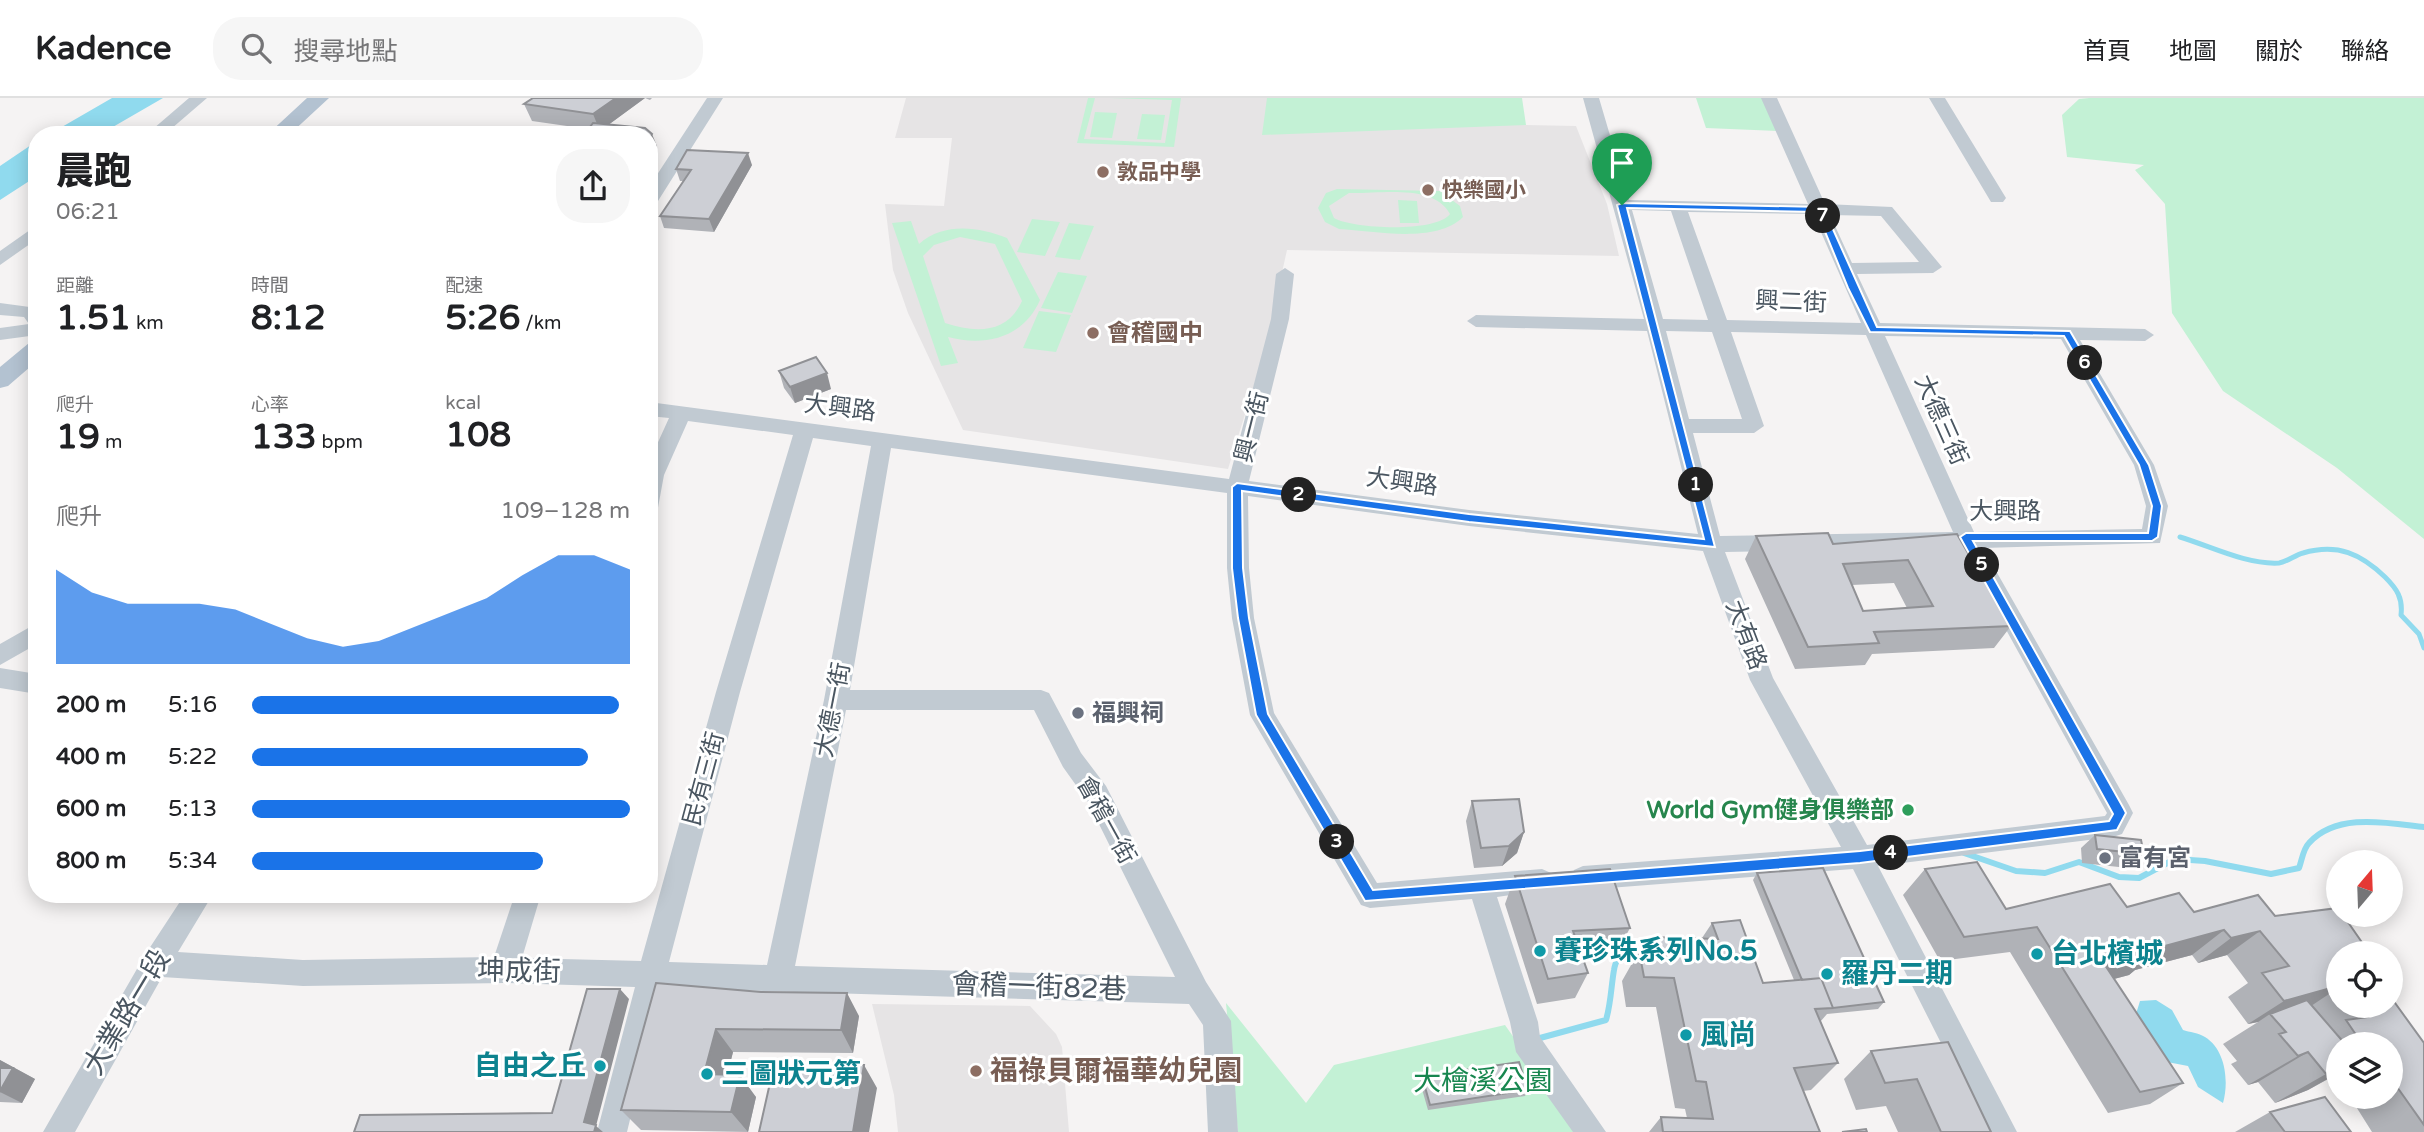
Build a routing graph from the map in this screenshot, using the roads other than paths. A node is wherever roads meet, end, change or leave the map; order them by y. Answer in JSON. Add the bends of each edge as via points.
{"nodes":[{"id":1,"x":199,"y":98,"type":"edge"},
{"id":2,"x":303,"y":98,"type":"edge"},
{"id":3,"x":319,"y":98,"type":"edge"},
{"id":4,"x":716,"y":98,"type":"edge"},
{"id":5,"x":1591,"y":98,"type":"edge"},
{"id":6,"x":1769,"y":98,"type":"edge"},
{"id":7,"x":1937,"y":98,"type":"edge"},
{"id":8,"x":165,"y":126,"type":"edge"},
{"id":9,"x":271,"y":126,"type":"edge"},
{"id":10,"x":287,"y":126,"type":"edge"},
{"id":11,"x":658,"y":187,"type":"edge"},
{"id":12,"x":1997,"y":198,"type":"dead end"},
{"id":13,"x":1622,"y":205,"type":"junction"},
{"id":14,"x":1678,"y":207,"type":"junction"},
{"id":15,"x":1820,"y":209,"type":"junction"},
{"id":16,"x":28,"y":237,"type":"edge"},
{"id":17,"x":0,"y":260,"type":"edge"},
{"id":18,"x":1846,"y":269,"type":"junction"},
{"id":19,"x":1285,"y":274,"type":"dead end"},
{"id":20,"x":0,"y":309,"type":"edge"},
{"id":21,"x":28,"y":312,"type":"edge"},
{"id":22,"x":1476,"y":321,"type":"dead end"},
{"id":23,"x":0,"y":323,"type":"edge"},
{"id":24,"x":1655,"y":323,"type":"junction"},
{"id":25,"x":1719,"y":324,"type":"junction"},
{"id":26,"x":28,"y":326,"type":"edge"},
{"id":27,"x":28,"y":328,"type":"edge"},
{"id":28,"x":1874,"y":330,"type":"junction"},
{"id":29,"x":2067,"y":333,"type":"junction"},
{"id":30,"x":0,"y":334,"type":"edge"},
{"id":31,"x":28,"y":334,"type":"edge"},
{"id":32,"x":2145,"y":335,"type":"dead end"},
{"id":33,"x":28,"y":356,"type":"edge"},
{"id":34,"x":0,"y":365,"type":"edge"},
{"id":35,"x":0,"y":380,"type":"edge"},
{"id":36,"x":658,"y":410,"type":"edge"},
{"id":37,"x":681,"y":413,"type":"junction"},
{"id":38,"x":1681,"y":426,"type":"junction"},
{"id":39,"x":805,"y":429,"type":"junction"},
{"id":40,"x":882,"y":440,"type":"junction"},
{"id":41,"x":658,"y":466,"type":"edge"},
{"id":42,"x":1237,"y":487,"type":"junction"},
{"id":43,"x":1966,"y":537,"type":"junction"},
{"id":44,"x":1711,"y":544,"type":"junction"},
{"id":45,"x":28,"y":638,"type":"edge"},
{"id":46,"x":0,"y":656,"type":"edge"},
{"id":47,"x":0,"y":678,"type":"edge"},
{"id":48,"x":28,"y":683,"type":"edge"},
{"id":49,"x":836,"y":700,"type":"junction"},
{"id":50,"x":2113,"y":826,"type":"joint"},
{"id":51,"x":1860,"y":857,"type":"junction"},
{"id":52,"x":1481,"y":887,"type":"junction"},
{"id":53,"x":194,"y":903,"type":"edge"},
{"id":54,"x":525,"y":903,"type":"edge"},
{"id":55,"x":155,"y":964,"type":"junction"},
{"id":56,"x":504,"y":970,"type":"junction"},
{"id":57,"x":650,"y":974,"type":"junction"},
{"id":58,"x":778,"y":979,"type":"junction"},
{"id":59,"x":883,"y":982,"type":"joint"},
{"id":60,"x":1196,"y":991,"type":"junction"},
{"id":61,"x":58,"y":1132,"type":"edge"},
{"id":62,"x":612,"y":1132,"type":"edge"},
{"id":63,"x":1223,"y":1132,"type":"edge"},
{"id":64,"x":1591,"y":1132,"type":"edge"},
{"id":65,"x":2002,"y":1132,"type":"edge"}],
"edges":[{"from":1,"to":8,"type":"street"},
{"from":2,"to":9,"type":"main road"},
{"from":3,"to":10,"type":"main road"},
{"from":4,"to":11,"type":"street"},
{"from":5,"to":13,"type":"street","name":"大有路"},
{"from":6,"to":15,"type":"street","name":"大德三街"},
{"from":7,"to":12,"type":"street"},
{"from":13,"to":14,"type":"street"},
{"from":13,"to":24,"type":"street","name":"大有路"},
{"from":14,"to":15,"type":"street"},
{"from":14,"to":25,"type":"street"},
{"from":15,"to":18,"type":"street","name":"大德三街"},
{"from":15,"to":18,"type":"street","via":[[1886,211],[1933,267]]},
{"from":16,"to":17,"type":"street"},
{"from":18,"to":28,"type":"street","name":"大德三街"},
{"from":19,"to":42,"type":"street","name":"興一街","via":[[1280,319]]},
{"from":20,"to":21,"type":"street"},
{"from":22,"to":24,"type":"street","name":"興二街"},
{"from":23,"to":26,"type":"street"},
{"from":24,"to":25,"type":"street","name":"興二街"},
{"from":24,"to":38,"type":"street","name":"大有路"},
{"from":25,"to":28,"type":"street","name":"興二街"},
{"from":25,"to":38,"type":"street","via":[[1754,426]]},
{"from":27,"to":30,"type":"street"},
{"from":28,"to":29,"type":"street","name":"興二街"},
{"from":28,"to":43,"type":"street","name":"大德三街"},
{"from":29,"to":32,"type":"street","name":"興二街"},
{"from":29,"to":43,"type":"street","name":"大興路","via":[[2144,465],[2157,506],[2152,537]]},
{"from":31,"to":34,"type":"main road"},
{"from":33,"to":35,"type":"main road"},
{"from":36,"to":37,"type":"street","name":"大興路"},
{"from":37,"to":39,"type":"street","name":"大興路"},
{"from":37,"to":41,"type":"street"},
{"from":38,"to":44,"type":"street","name":"大有路"},
{"from":39,"to":40,"type":"street","name":"大興路"},
{"from":39,"to":57,"type":"street","name":"民有三街"},
{"from":40,"to":42,"type":"street","name":"大興路"},
{"from":40,"to":49,"type":"street","name":"大德一街"},
{"from":42,"to":44,"type":"street","name":"大興路"},
{"from":42,"to":52,"type":"street","name":"興一街","via":[[1242,606],[1262,715],[1370,896]]},
{"from":43,"to":44,"type":"street","name":"大興路"},
{"from":43,"to":50,"type":"street","name":"大德三街","via":[[2120,813]]},
{"from":44,"to":51,"type":"street","name":"大有路","via":[[1762,680]]},
{"from":45,"to":46,"type":"street"},
{"from":47,"to":48,"type":"street"},
{"from":49,"to":58,"type":"street","name":"大德一街"},
{"from":49,"to":60,"type":"street","name":"會稽一街","via":[[1041,701],[1072,760],[1097,794]]},
{"from":50,"to":51,"type":"street","name":"興一街"},
{"from":51,"to":52,"type":"street","name":"興一街"},
{"from":51,"to":65,"type":"street","name":"大有路"},
{"from":52,"to":64,"type":"street","via":[[1524,1022],[1526,1042]]},
{"from":53,"to":55,"type":"street","name":"大業路一段"},
{"from":54,"to":56,"type":"street"},
{"from":55,"to":56,"type":"street","name":"坤成街","via":[[303,973]]},
{"from":55,"to":61,"type":"street","name":"大業路一段"},
{"from":56,"to":57,"type":"street","name":"坤成街"},
{"from":57,"to":58,"type":"street","name":"坤成街"},
{"from":57,"to":62,"type":"street","name":"民有三街"},
{"from":58,"to":59,"type":"street","name":"坤成街"},
{"from":59,"to":60,"type":"street","name":"會稽一街82巷"},
{"from":60,"to":63,"type":"street","name":"會稽一街","via":[[1217,1021]]}]}
